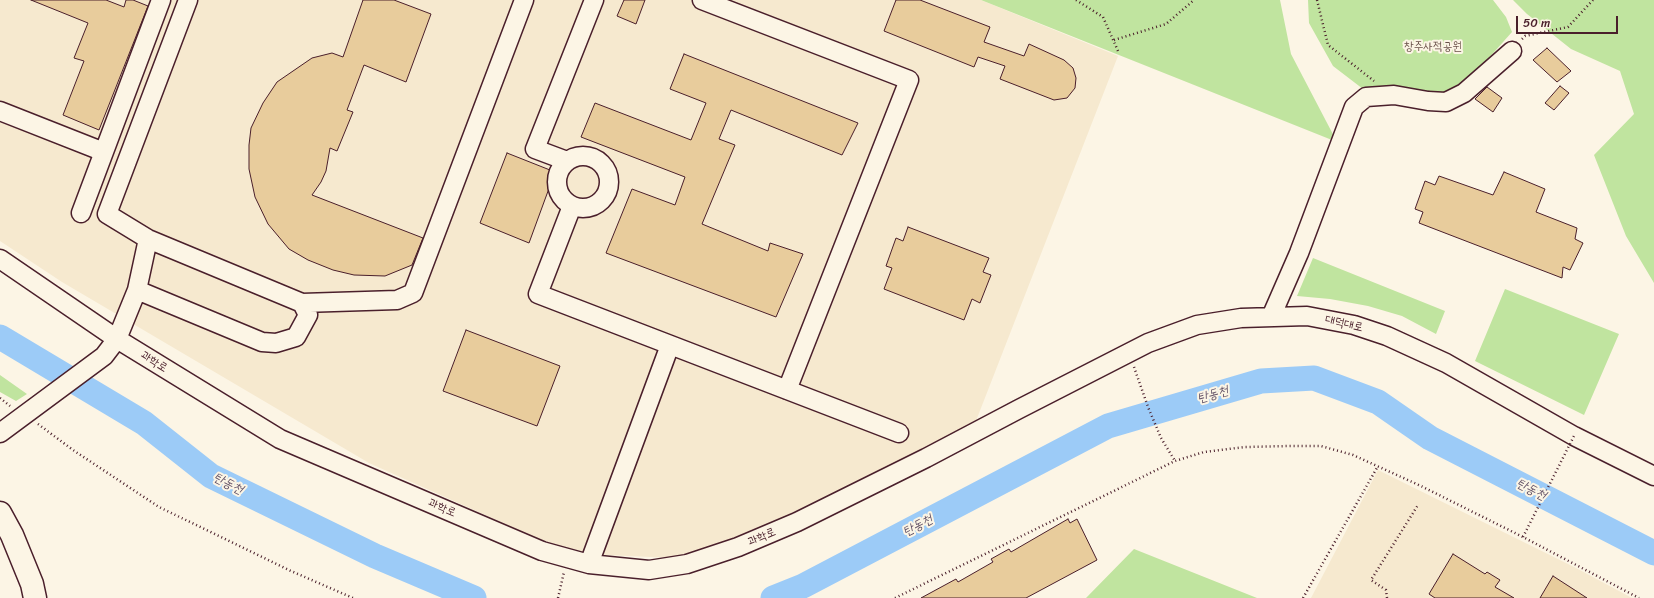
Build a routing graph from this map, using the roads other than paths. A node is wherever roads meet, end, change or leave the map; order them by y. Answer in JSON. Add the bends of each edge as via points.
{"nodes":[{"id":1,"x":161,"y":0,"type":"edge"},
{"id":2,"x":188,"y":0,"type":"edge"},
{"id":3,"x":524,"y":0,"type":"edge"},
{"id":4,"x":594,"y":0,"type":"edge"},
{"id":5,"x":702,"y":0,"type":"edge"},
{"id":6,"x":1512,"y":51,"type":"road end"},
{"id":7,"x":0,"y":111,"type":"edge"},
{"id":8,"x":104,"y":152,"type":"junction"},
{"id":9,"x":567,"y":162,"type":"junction"},
{"id":10,"x":572,"y":206,"type":"junction"},
{"id":11,"x":81,"y":213,"type":"dead end"},
{"id":12,"x":148,"y":239,"type":"junction"},
{"id":13,"x":0,"y":259,"type":"edge"},
{"id":14,"x":137,"y":290,"type":"junction"},
{"id":15,"x":302,"y":303,"type":"junction"},
{"id":16,"x":1271,"y":317,"type":"junction"},
{"id":17,"x":117,"y":339,"type":"junction"},
{"id":18,"x":670,"y":345,"type":"junction"},
{"id":19,"x":787,"y":390,"type":"junction"},
{"id":20,"x":1019,"y":409,"type":"joint"},
{"id":21,"x":0,"y":433,"type":"edge"},
{"id":22,"x":899,"y":433,"type":"dead end"},
{"id":23,"x":1654,"y":476,"type":"edge"},
{"id":24,"x":0,"y":513,"type":"edge"},
{"id":25,"x":589,"y":564,"type":"junction"},
{"id":26,"x":35,"y":598,"type":"edge"}],
"edges":[{"from":1,"to":8,"type":"lane"},
{"from":2,"to":12,"type":"lane","via":[[107,214]]},
{"from":3,"to":15,"type":"lane","via":[[413,293],[397,300]]},
{"from":4,"to":9,"type":"lane","via":[[534,149]]},
{"from":5,"to":19,"type":"lane","via":[[909,80]]},
{"from":6,"to":16,"type":"lane","via":[[1464,93],[1446,102],[1394,95],[1366,97],[1354,107],[1299,253]]},
{"from":7,"to":8,"type":"lane"},
{"from":8,"to":11,"type":"lane"},
{"from":9,"to":10,"type":"lane","via":[[561,167],[557,183],[562,198]]},
{"from":9,"to":10,"type":"lane","via":[[579,156],[593,157],[606,169],[610,178],[607,195],[601,202],[585,209]]},
{"from":10,"to":18,"type":"lane","via":[[538,294]]},
{"from":12,"to":14,"type":"lane"},
{"from":12,"to":15,"type":"lane"},
{"from":13,"to":17,"type":"lane","name":"과학로"},
{"from":14,"to":15,"type":"lane","via":[[262,342],[276,342],[296,337],[308,315]]},
{"from":14,"to":17,"type":"lane"},
{"from":16,"to":20,"type":"lane","name":"대덕대로","via":[[1241,318],[1197,325],[1148,343]]},
{"from":16,"to":23,"type":"lane","name":"대덕대로","via":[[1307,316],[1354,325],[1387,336],[1446,363],[1571,442]]},
{"from":17,"to":21,"type":"lane","via":[[104,356],[30,419]]},
{"from":17,"to":25,"type":"lane","name":"과학로","via":[[280,439],[542,551]]},
{"from":18,"to":19,"type":"lane"},
{"from":18,"to":25,"type":"lane"},
{"from":19,"to":22,"type":"lane"},
{"from":20,"to":25,"type":"lane","name":"과학로","via":[[797,522],[738,547],[687,564],[649,570]]},
{"from":24,"to":26,"type":"main road","via":[[12,535]]}]}
